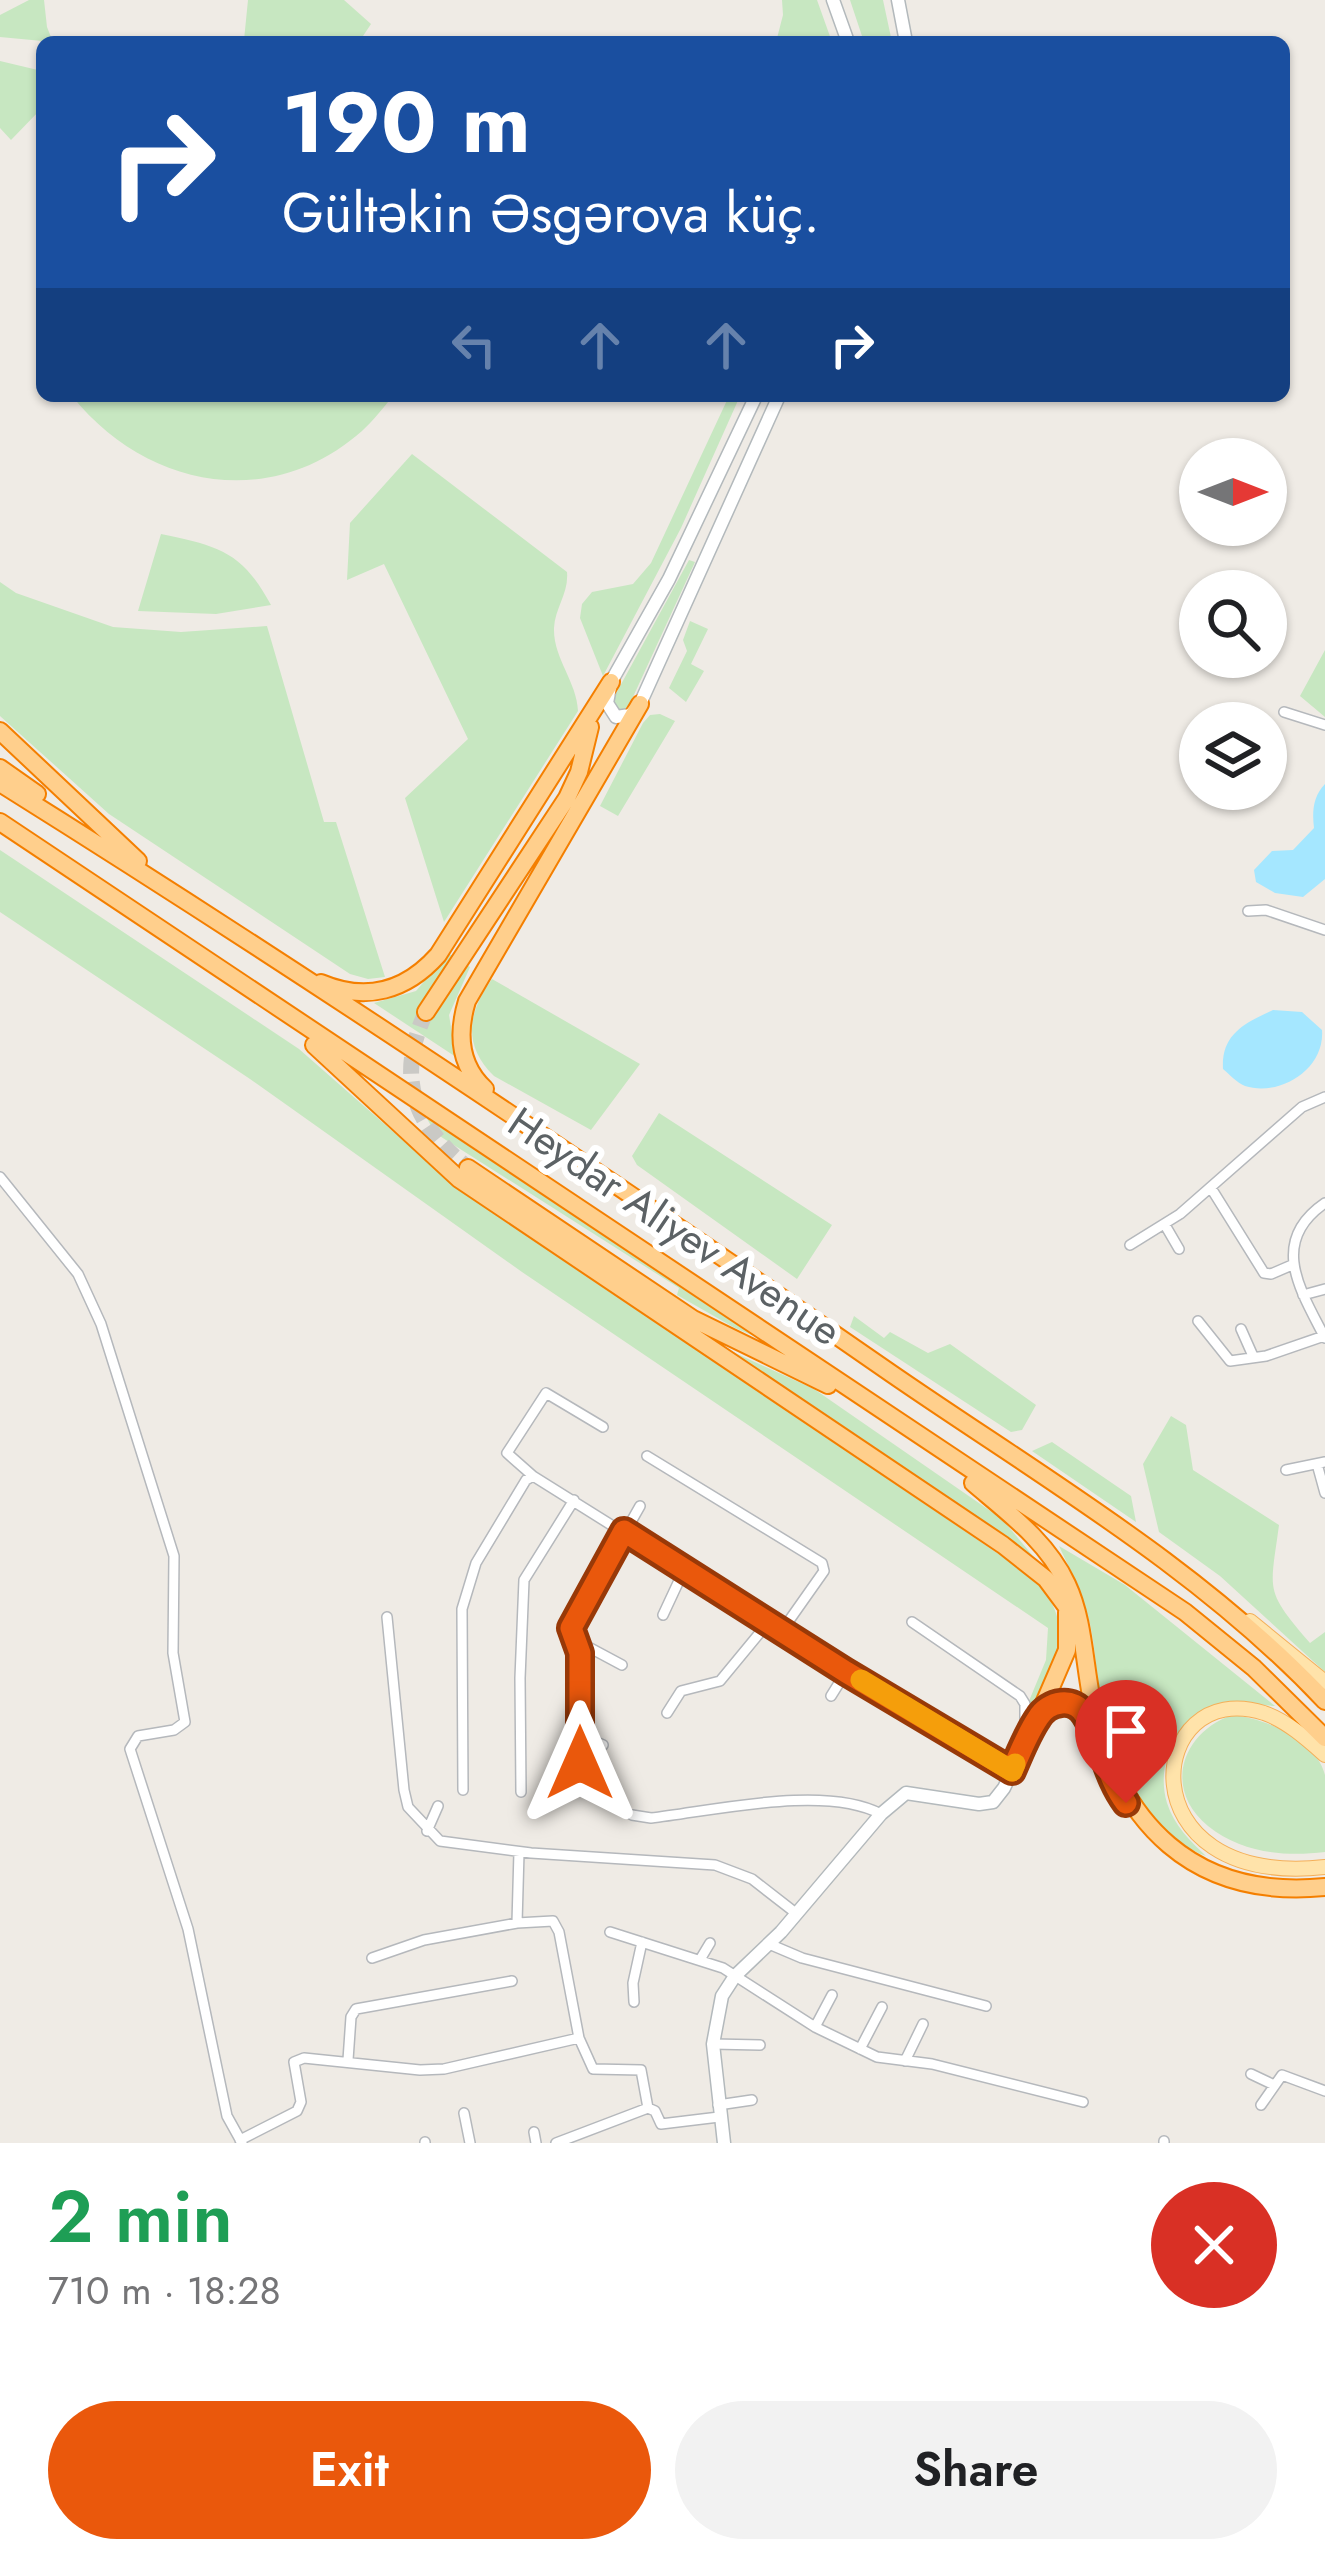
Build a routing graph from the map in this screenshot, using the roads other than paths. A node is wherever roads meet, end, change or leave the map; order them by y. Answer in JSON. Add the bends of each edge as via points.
{"nodes":[{"id":1,"x":835,"y":0,"type":"edge"},
{"id":2,"x":898,"y":0,"type":"edge"},
{"id":3,"x":846,"y":36,"type":"edge"},
{"id":4,"x":906,"y":36,"type":"edge"},
{"id":5,"x":753,"y":402,"type":"edge"},
{"id":6,"x":775,"y":402,"type":"edge"},
{"id":7,"x":611,"y":682,"type":"junction"},
{"id":8,"x":640,"y":704,"type":"junction"},
{"id":9,"x":1287,"y":713,"type":"edge"},
{"id":10,"x":592,"y":714,"type":"junction"},
{"id":11,"x":1325,"y":725,"type":"edge"},
{"id":12,"x":0,"y":731,"type":"edge"},
{"id":13,"x":0,"y":768,"type":"edge"},
{"id":14,"x":0,"y":783,"type":"edge"},
{"id":15,"x":0,"y":822,"type":"edge"},
{"id":16,"x":164,"y":886,"type":"junction"},
{"id":17,"x":1248,"y":911,"type":"dead end"},
{"id":18,"x":1325,"y":930,"type":"edge"},
{"id":19,"x":261,"y":953,"type":"junction"},
{"id":20,"x":234,"y":981,"type":"junction"},
{"id":21,"x":426,"y":1012,"type":"tunnel mouth"},
{"id":22,"x":1325,"y":1097,"type":"edge"},
{"id":23,"x":537,"y":1132,"type":"junction"},
{"id":24,"x":467,"y":1168,"type":"tunnel mouth"},
{"id":25,"x":0,"y":1177,"type":"edge"},
{"id":26,"x":1211,"y":1188,"type":"junction"},
{"id":27,"x":1325,"y":1203,"type":"edge"},
{"id":28,"x":1165,"y":1226,"type":"junction"},
{"id":29,"x":1130,"y":1244,"type":"dead end"},
{"id":30,"x":1179,"y":1249,"type":"dead end"},
{"id":31,"x":1292,"y":1265,"type":"junction"},
{"id":32,"x":1325,"y":1289,"type":"edge"},
{"id":33,"x":1303,"y":1294,"type":"junction"},
{"id":34,"x":1198,"y":1321,"type":"dead end"},
{"id":35,"x":1241,"y":1330,"type":"dead end"},
{"id":36,"x":1324,"y":1337,"type":"edge"},
{"id":37,"x":1253,"y":1356,"type":"junction"},
{"id":38,"x":603,"y":1427,"type":"dead end"},
{"id":39,"x":910,"y":1430,"type":"junction"},
{"id":40,"x":647,"y":1456,"type":"dead end"},
{"id":41,"x":1321,"y":1463,"type":"edge"},
{"id":42,"x":1286,"y":1470,"type":"dead end"},
{"id":43,"x":533,"y":1476,"type":"junction"},
{"id":44,"x":1325,"y":1492,"type":"edge"},
{"id":45,"x":574,"y":1500,"type":"junction"},
{"id":46,"x":640,"y":1506,"type":"dead end"},
{"id":47,"x":624,"y":1531,"type":"junction"},
{"id":48,"x":684,"y":1570,"type":"junction"},
{"id":49,"x":1201,"y":1587,"type":"junction"},
{"id":50,"x":1063,"y":1600,"type":"junction"},
{"id":51,"x":663,"y":1615,"type":"dead end"},
{"id":52,"x":387,"y":1618,"type":"dead end"},
{"id":53,"x":912,"y":1622,"type":"dead end"},
{"id":54,"x":767,"y":1624,"type":"junction"},
{"id":55,"x":782,"y":1632,"type":"junction"},
{"id":56,"x":1081,"y":1636,"type":"junction"},
{"id":57,"x":579,"y":1642,"type":"junction"},
{"id":58,"x":622,"y":1665,"type":"dead end"},
{"id":59,"x":846,"y":1672,"type":"junction"},
{"id":60,"x":1325,"y":1682,"type":"edge"},
{"id":61,"x":831,"y":1696,"type":"dead end"},
{"id":62,"x":1325,"y":1701,"type":"edge"},
{"id":63,"x":667,"y":1713,"type":"dead end"},
{"id":64,"x":1039,"y":1715,"type":"junction"},
{"id":65,"x":1030,"y":1734,"type":"junction"},
{"id":66,"x":580,"y":1736,"type":"junction"},
{"id":67,"x":1325,"y":1738,"type":"edge"},
{"id":68,"x":603,"y":1745,"type":"dead end"},
{"id":69,"x":1325,"y":1755,"type":"edge"},
{"id":70,"x":580,"y":1763,"type":"dead end"},
{"id":71,"x":1012,"y":1771,"type":"junction"},
{"id":72,"x":463,"y":1790,"type":"dead end"},
{"id":73,"x":521,"y":1792,"type":"dead end"},
{"id":74,"x":438,"y":1806,"type":"dead end"},
{"id":75,"x":632,"y":1814,"type":"dead end"},
{"id":76,"x":881,"y":1814,"type":"junction"},
{"id":77,"x":1142,"y":1820,"type":"junction"},
{"id":78,"x":427,"y":1831,"type":"junction"},
{"id":79,"x":519,"y":1852,"type":"junction"},
{"id":80,"x":1325,"y":1867,"type":"edge"},
{"id":81,"x":1325,"y":1886,"type":"edge"},
{"id":82,"x":797,"y":1914,"type":"junction"},
{"id":83,"x":518,"y":1923,"type":"junction"},
{"id":84,"x":610,"y":1932,"type":"dead end"},
{"id":85,"x":642,"y":1942,"type":"junction"},
{"id":86,"x":710,"y":1943,"type":"dead end"},
{"id":87,"x":769,"y":1944,"type":"junction"},
{"id":88,"x":372,"y":1958,"type":"dead end"},
{"id":89,"x":701,"y":1958,"type":"junction"},
{"id":90,"x":735,"y":1976,"type":"junction"},
{"id":91,"x":512,"y":1981,"type":"dead end"},
{"id":92,"x":832,"y":1995,"type":"dead end"},
{"id":93,"x":634,"y":2002,"type":"dead end"},
{"id":94,"x":986,"y":2006,"type":"dead end"},
{"id":95,"x":882,"y":2007,"type":"dead end"},
{"id":96,"x":923,"y":2024,"type":"dead end"},
{"id":97,"x":815,"y":2027,"type":"junction"},
{"id":98,"x":579,"y":2038,"type":"junction"},
{"id":99,"x":713,"y":2044,"type":"junction"},
{"id":100,"x":760,"y":2045,"type":"dead end"},
{"id":101,"x":860,"y":2049,"type":"junction"},
{"id":102,"x":348,"y":2060,"type":"junction"},
{"id":103,"x":905,"y":2061,"type":"junction"},
{"id":104,"x":1251,"y":2074,"type":"dead end"},
{"id":105,"x":1272,"y":2084,"type":"junction"},
{"id":106,"x":1325,"y":2091,"type":"edge"},
{"id":107,"x":752,"y":2100,"type":"dead end"},
{"id":108,"x":1083,"y":2102,"type":"dead end"},
{"id":109,"x":1261,"y":2105,"type":"dead end"},
{"id":110,"x":648,"y":2108,"type":"junction"},
{"id":111,"x":718,"y":2111,"type":"junction"},
{"id":112,"x":464,"y":2113,"type":"dead end"},
{"id":113,"x":241,"y":2141,"type":"edge"},
{"id":114,"x":470,"y":2143,"type":"edge"},
{"id":115,"x":556,"y":2143,"type":"edge"},
{"id":116,"x":724,"y":2143,"type":"edge"}],
"edges":[{"from":1,"to":3,"type":"main road"},
{"from":2,"to":4,"type":"main road"},
{"from":5,"to":7,"type":"main road"},
{"from":6,"to":8,"type":"main road"},
{"from":7,"to":8,"type":"main road","via":[[611,714],[625,717]]},
{"from":7,"to":10,"type":"highway"},
{"from":8,"to":23,"type":"highway","via":[[462,1015],[460,1042],[471,1073]]},
{"from":9,"to":11,"type":"street"},
{"from":10,"to":19,"type":"highway","via":[[424,971],[380,993],[343,991]]},
{"from":10,"to":21,"type":"highway","via":[[575,783]]},
{"from":12,"to":16,"type":"highway"},
{"from":13,"to":16,"type":"highway"},
{"from":14,"to":16,"type":"highway","name":"Heydar Aliyev Avenue"},
{"from":15,"to":20,"type":"highway","name":"Heydar Aliyev Avenue"},
{"from":16,"to":19,"type":"highway","name":"Heydar Aliyev Avenue"},
{"from":17,"to":18,"type":"street"},
{"from":19,"to":23,"type":"highway","name":"Heydar Aliyev Avenue"},
{"from":20,"to":39,"type":"highway","name":"Heydar Aliyev Avenue"},
{"from":20,"to":50,"type":"highway","via":[[341,1067],[459,1179],[1003,1545]]},
{"from":22,"to":26,"type":"street","via":[[1302,1107]]},
{"from":23,"to":49,"type":"highway","name":"Heydar Aliyev Avenue"},
{"from":24,"to":39,"type":"highway","via":[[692,1319]]},
{"from":25,"to":113,"type":"street","via":[[88,1291],[174,1556],[173,1653],[185,1722],[134,1738],[130,1749],[188,1929],[227,2116]]},
{"from":26,"to":28,"type":"street"},
{"from":26,"to":31,"type":"street","via":[[1264,1273]]},
{"from":27,"to":31,"type":"street","via":[[1303,1225]]},
{"from":28,"to":29,"type":"street"},
{"from":28,"to":30,"type":"street"},
{"from":31,"to":33,"type":"street"},
{"from":32,"to":33,"type":"street"},
{"from":33,"to":36,"type":"street"},
{"from":34,"to":37,"type":"street","via":[[1231,1361]]},
{"from":35,"to":37,"type":"street"},
{"from":36,"to":37,"type":"street"},
{"from":38,"to":43,"type":"street","via":[[543,1395],[507,1449]]},
{"from":39,"to":56,"type":"highway","via":[[1039,1542],[1068,1586]]},
{"from":39,"to":67,"type":"highway","name":"Heydar Aliyev Avenue","via":[[1185,1612]]},
{"from":40,"to":55,"type":"street","via":[[822,1563]]},
{"from":41,"to":42,"type":"street"},
{"from":41,"to":44,"type":"street"},
{"from":43,"to":45,"type":"street"},
{"from":43,"to":72,"type":"street","via":[[485,1546],[462,1609]]},
{"from":45,"to":47,"type":"street"},
{"from":45,"to":73,"type":"street","via":[[524,1580]]},
{"from":46,"to":47,"type":"street"},
{"from":47,"to":48,"type":"street"},
{"from":47,"to":57,"type":"street","via":[[573,1620]]},
{"from":48,"to":51,"type":"street"},
{"from":48,"to":54,"type":"street"},
{"from":49,"to":60,"type":"main road"},
{"from":49,"to":62,"type":"highway","name":"Heydar Aliyev Avenue"},
{"from":50,"to":56,"type":"highway"},
{"from":50,"to":64,"type":"highway","via":[[1067,1650]]},
{"from":52,"to":78,"type":"street","via":[[404,1790]]},
{"from":53,"to":65,"type":"street","via":[[1020,1696]]},
{"from":54,"to":55,"type":"street"},
{"from":54,"to":63,"type":"street","via":[[720,1681],[681,1691]]},
{"from":55,"to":59,"type":"street"},
{"from":56,"to":77,"type":"highway","via":[[1101,1738]]},
{"from":57,"to":58,"type":"street"},
{"from":57,"to":66,"type":"street"},
{"from":59,"to":61,"type":"street"},
{"from":59,"to":71,"type":"street"},
{"from":64,"to":65,"type":"main road"},
{"from":64,"to":77,"type":"main road","via":[[1058,1703],[1082,1710],[1114,1784]]},
{"from":65,"to":71,"type":"main road"},
{"from":66,"to":68,"type":"street"},
{"from":66,"to":70,"type":"street"},
{"from":69,"to":80,"type":"main road","via":[[1270,1715],[1235,1709],[1189,1732],[1172,1770],[1183,1819],[1219,1852],[1268,1868]]},
{"from":71,"to":76,"type":"main road","via":[[993,1802],[906,1793]]},
{"from":74,"to":78,"type":"street"},
{"from":75,"to":76,"type":"street","via":[[801,1802]]},
{"from":76,"to":82,"type":"main road"},
{"from":77,"to":81,"type":"highway","via":[[1216,1874],[1265,1887]]},
{"from":78,"to":79,"type":"street","via":[[451,1844]]},
{"from":79,"to":82,"type":"street","via":[[715,1865],[752,1879]]},
{"from":79,"to":83,"type":"street"},
{"from":82,"to":87,"type":"main road"},
{"from":83,"to":88,"type":"street"},
{"from":83,"to":98,"type":"street","via":[[556,1924]]},
{"from":84,"to":85,"type":"street"},
{"from":85,"to":89,"type":"street"},
{"from":85,"to":93,"type":"street"},
{"from":86,"to":89,"type":"street"},
{"from":87,"to":90,"type":"main road"},
{"from":87,"to":94,"type":"street"},
{"from":89,"to":90,"type":"street"},
{"from":90,"to":97,"type":"street"},
{"from":90,"to":99,"type":"main road","via":[[716,2012]]},
{"from":91,"to":102,"type":"street","via":[[356,2009]]},
{"from":92,"to":97,"type":"street"},
{"from":95,"to":101,"type":"street"},
{"from":96,"to":103,"type":"street"},
{"from":97,"to":101,"type":"street"},
{"from":98,"to":102,"type":"street","via":[[444,2068]]},
{"from":98,"to":110,"type":"street","via":[[593,2069],[641,2070]]},
{"from":99,"to":100,"type":"street"},
{"from":99,"to":111,"type":"main road"},
{"from":101,"to":103,"type":"street"},
{"from":102,"to":113,"type":"street","via":[[294,2062],[300,2108]]},
{"from":103,"to":108,"type":"street"},
{"from":104,"to":105,"type":"street"},
{"from":105,"to":106,"type":"street","via":[[1287,2075]]},
{"from":105,"to":109,"type":"street"},
{"from":107,"to":111,"type":"street"},
{"from":110,"to":111,"type":"street","via":[[666,2124]]},
{"from":110,"to":115,"type":"street"},
{"from":111,"to":116,"type":"main road"},
{"from":112,"to":114,"type":"street"}]}
